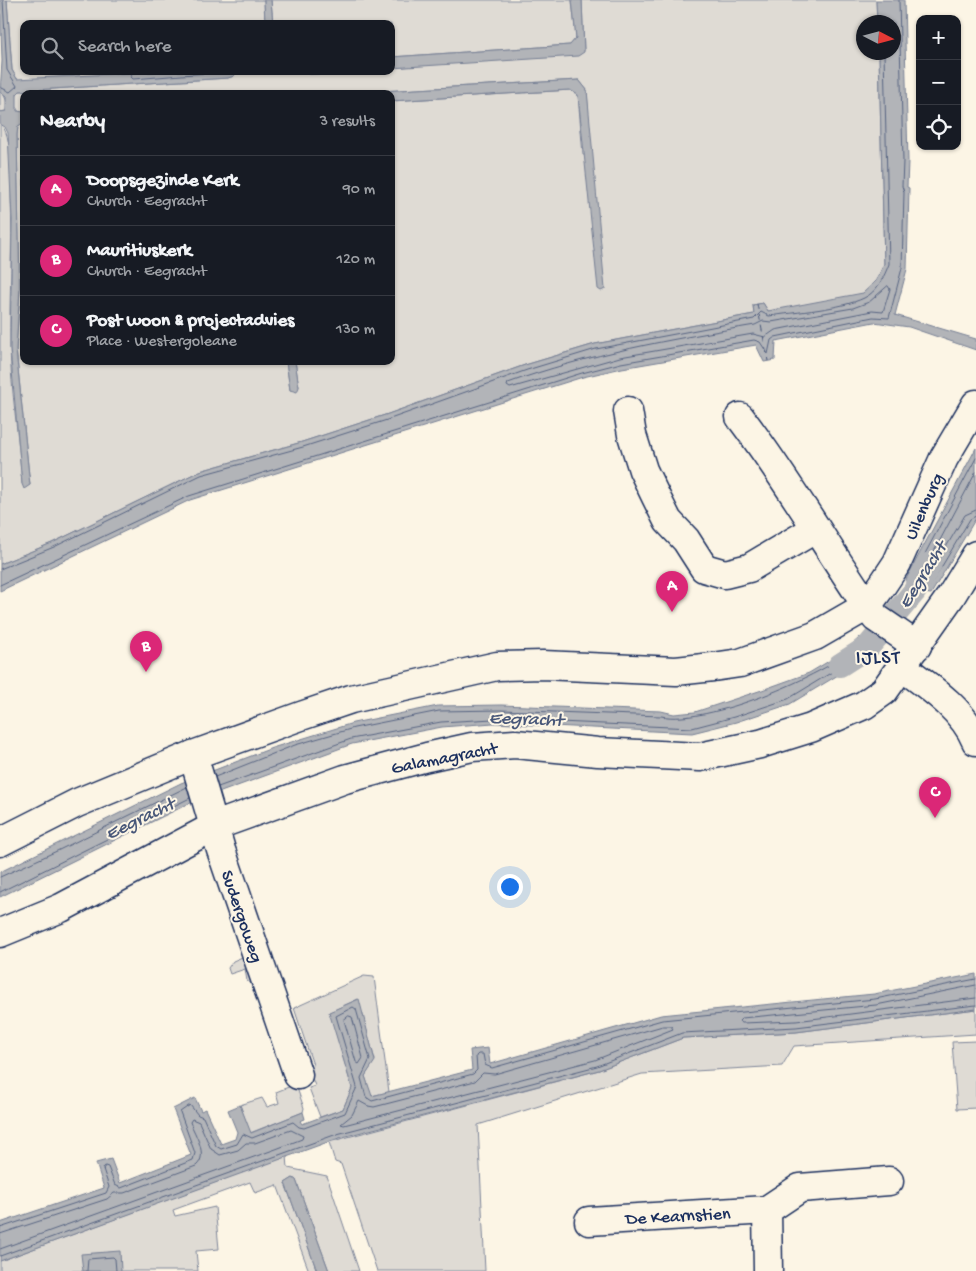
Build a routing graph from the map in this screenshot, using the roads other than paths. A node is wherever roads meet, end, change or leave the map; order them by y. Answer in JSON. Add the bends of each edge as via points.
{"nodes":[{"id":1,"x":976,"y":404,"type":"edge"},
{"id":2,"x":628,"y":411,"type":"dead end"},
{"id":3,"x":740,"y":417,"type":"dead end"},
{"id":4,"x":815,"y":529,"type":"junction"},
{"id":5,"x":976,"y":555,"type":"edge"},
{"id":6,"x":871,"y":612,"type":"junction"},
{"id":7,"x":908,"y":650,"type":"junction"},
{"id":8,"x":975,"y":733,"type":"edge"},
{"id":9,"x":196,"y":764,"type":"junction"},
{"id":10,"x":215,"y":826,"type":"junction"},
{"id":11,"x":0,"y":842,"type":"edge"},
{"id":12,"x":0,"y":933,"type":"edge"},
{"id":13,"x":298,"y":1075,"type":"dead end"},
{"id":14,"x":889,"y":1181,"type":"dead end"},
{"id":15,"x":767,"y":1210,"type":"junction"},
{"id":16,"x":589,"y":1221,"type":"dead end"},
{"id":17,"x":768,"y":1271,"type":"edge"}],
"edges":[{"from":1,"to":6,"type":"street","name":"Uilenburg","via":[[944,458],[897,563]]},
{"from":2,"to":4,"type":"street","via":[[643,470],[656,497],[668,521],[686,540],[704,568],[725,574],[749,568]]},
{"from":3,"to":4,"type":"street","via":[[785,478]]},
{"from":4,"to":6,"type":"street"},
{"from":5,"to":7,"type":"street","name":"Galamagracht"},
{"from":6,"to":7,"type":"street"},
{"from":6,"to":9,"type":"street","via":[[740,663],[676,671],[528,664],[497,666],[351,700],[301,716]]},
{"from":7,"to":8,"type":"street","via":[[925,684]]},
{"from":7,"to":10,"type":"street","name":"Galamagracht","via":[[884,691],[864,705],[811,728],[760,744],[700,757],[515,744],[472,747],[345,779]]},
{"from":9,"to":10,"type":"street","name":"Sudergoweg"},
{"from":9,"to":11,"type":"street","via":[[77,803]]},
{"from":10,"to":12,"type":"street","name":"Galamagracht","via":[[61,908]]},
{"from":10,"to":13,"type":"street","name":"Sudergoweg"},
{"from":14,"to":15,"type":"street","via":[[800,1188]]},
{"from":15,"to":16,"type":"street","name":"De Kearnstien"},
{"from":15,"to":17,"type":"street"}]}
